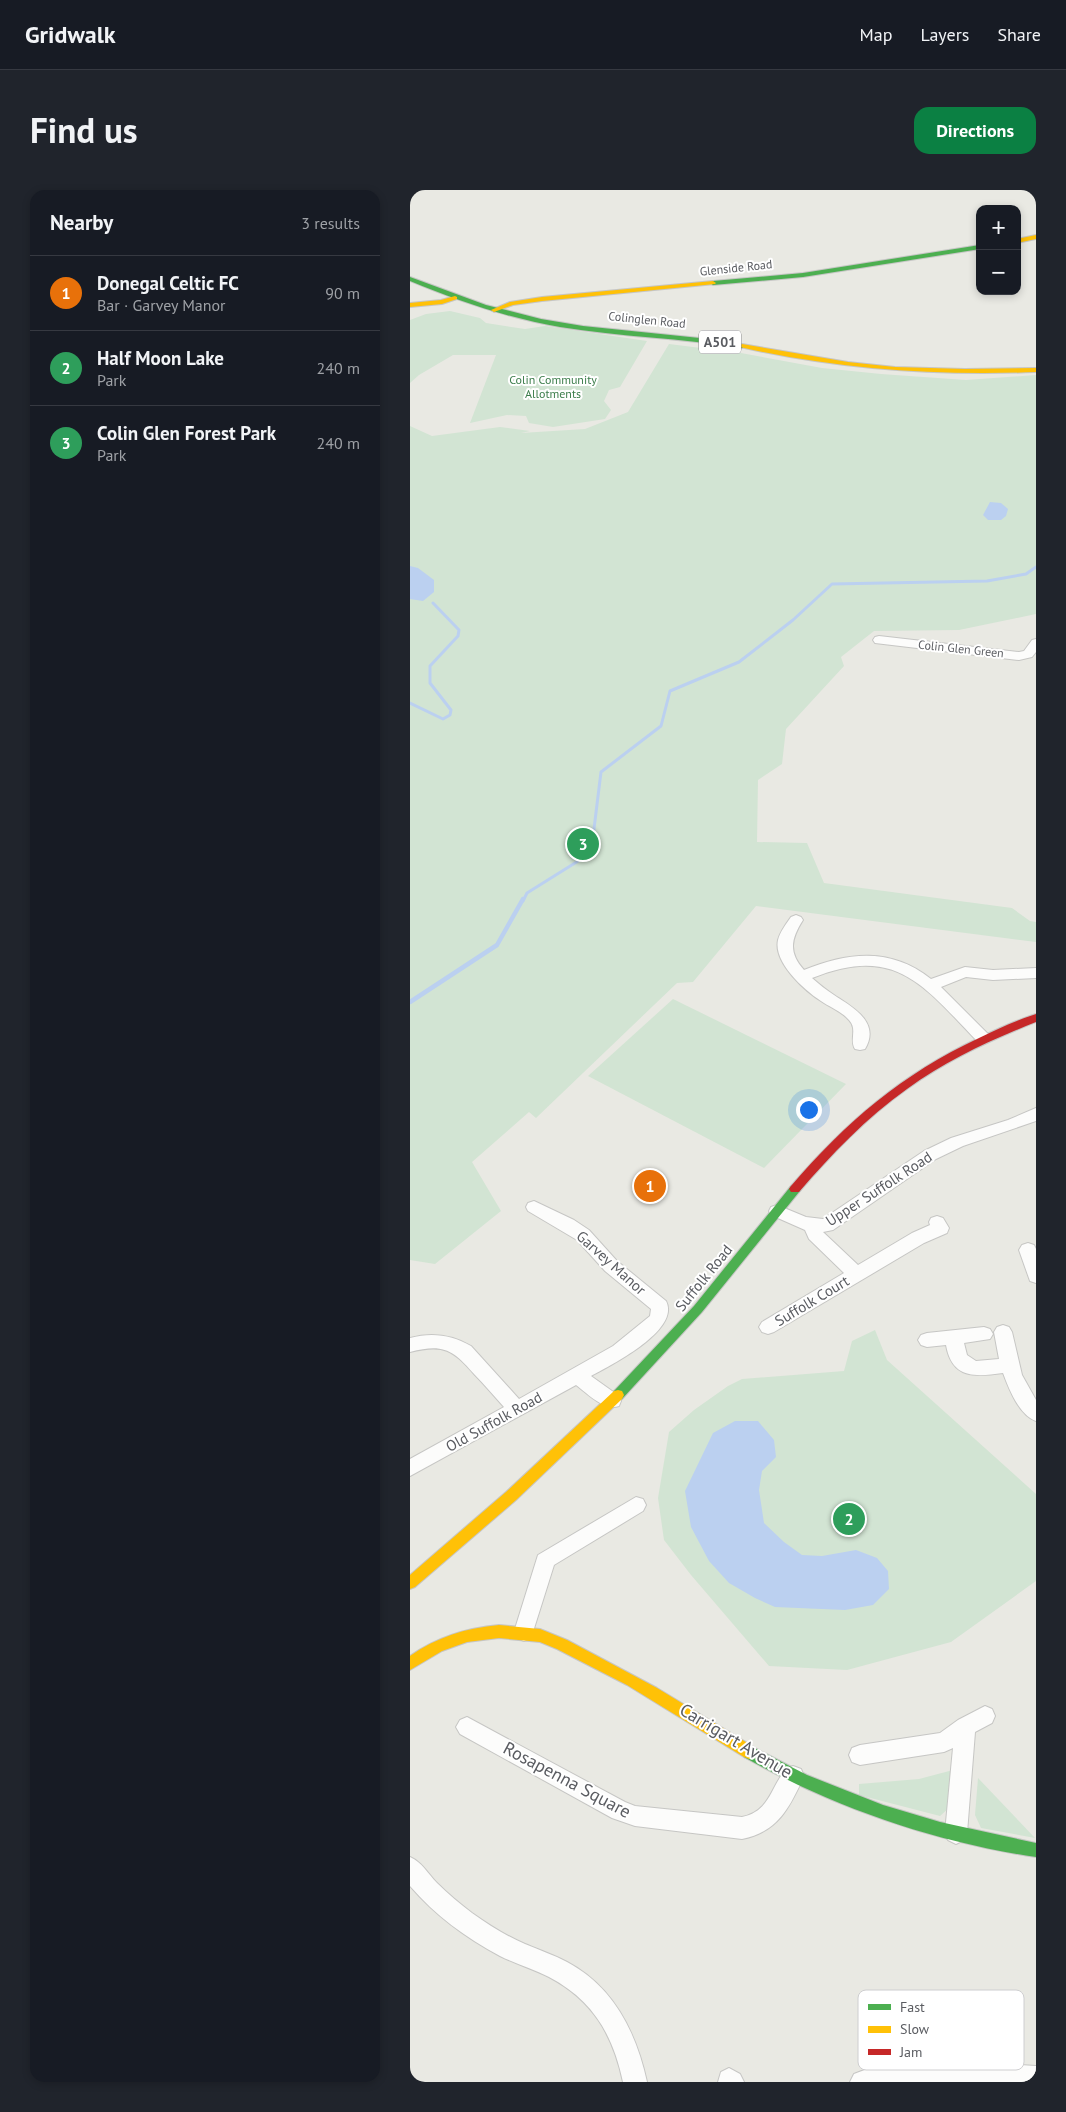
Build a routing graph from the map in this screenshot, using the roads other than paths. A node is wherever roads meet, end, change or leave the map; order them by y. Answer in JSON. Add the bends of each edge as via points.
{"nodes":[{"id":1,"x":1036,"y":238,"type":"edge"},
{"id":2,"x":1021,"y":240,"type":"edge"},
{"id":3,"x":976,"y":248,"type":"edge"},
{"id":4,"x":410,"y":279,"type":"edge"},
{"id":5,"x":454,"y":298,"type":"junction"},
{"id":6,"x":410,"y":305,"type":"edge"},
{"id":7,"x":494,"y":310,"type":"junction"},
{"id":8,"x":1036,"y":370,"type":"edge"},
{"id":9,"x":879,"y":640,"type":"dead end"},
{"id":10,"x":1036,"y":643,"type":"edge"},
{"id":11,"x":796,"y":920,"type":"dead end"},
{"id":12,"x":791,"y":964,"type":"joint"},
{"id":13,"x":1036,"y":973,"type":"edge"},
{"id":14,"x":803,"y":976,"type":"junction"},
{"id":15,"x":930,"y":985,"type":"junction"},
{"id":16,"x":1036,"y":1018,"type":"edge"},
{"id":17,"x":983,"y":1038,"type":"junction"},
{"id":18,"x":860,"y":1045,"type":"dead end"},
{"id":19,"x":1032,"y":1121,"type":"edge"},
{"id":20,"x":534,"y":1207,"type":"dead end"},
{"id":21,"x":777,"y":1211,"type":"junction"},
{"id":22,"x":937,"y":1222,"type":"dead end"},
{"id":23,"x":811,"y":1225,"type":"junction"},
{"id":24,"x":1028,"y":1250,"type":"dead end"},
{"id":25,"x":856,"y":1274,"type":"junction"},
{"id":26,"x":1036,"y":1276,"type":"edge"},
{"id":27,"x":660,"y":1306,"type":"joint"},
{"id":28,"x":768,"y":1327,"type":"dead end"},
{"id":29,"x":1002,"y":1332,"type":"dead end"},
{"id":30,"x":984,"y":1334,"type":"dead end"},
{"id":31,"x":954,"y":1338,"type":"junction"},
{"id":32,"x":927,"y":1340,"type":"dead end"},
{"id":33,"x":410,"y":1345,"type":"edge"},
{"id":34,"x":1009,"y":1365,"type":"junction"},
{"id":35,"x":577,"y":1376,"type":"junction"},
{"id":36,"x":612,"y":1401,"type":"junction"},
{"id":37,"x":517,"y":1409,"type":"junction"},
{"id":38,"x":1036,"y":1414,"type":"edge"},
{"id":39,"x":410,"y":1468,"type":"edge"},
{"id":40,"x":636,"y":1505,"type":"dead end"},
{"id":41,"x":410,"y":1583,"type":"edge"},
{"id":42,"x":524,"y":1632,"type":"junction"},
{"id":43,"x":410,"y":1664,"type":"edge"},
{"id":44,"x":985,"y":1716,"type":"dead end"},
{"id":45,"x":467,"y":1727,"type":"dead end"},
{"id":46,"x":965,"y":1727,"type":"junction"},
{"id":47,"x":860,"y":1755,"type":"dead end"},
{"id":48,"x":793,"y":1776,"type":"junction"},
{"id":49,"x":956,"y":1833,"type":"junction"},
{"id":50,"x":1036,"y":1850,"type":"edge"},
{"id":51,"x":410,"y":1868,"type":"edge"},
{"id":52,"x":911,"y":2078,"type":"edge"},
{"id":53,"x":1036,"y":2078,"type":"edge"},
{"id":54,"x":635,"y":2082,"type":"edge"},
{"id":55,"x":862,"y":2082,"type":"edge"}],
"edges":[{"from":1,"to":2,"type":"street"},
{"from":3,"to":7,"type":"street","name":"Glenside Road","via":[[803,275],[542,299],[512,303]]},
{"from":4,"to":5,"type":"street","name":"Colinglen Road","number":"A501"},
{"from":5,"to":6,"type":"street"},
{"from":5,"to":7,"type":"street","name":"Colinglen Road","number":"A501"},
{"from":7,"to":8,"type":"street","name":"Colinglen Road","number":"A501","via":[[545,322],[730,343],[852,364],[944,371]]},
{"from":9,"to":10,"type":"street","name":"Colin Glen Green","via":[[895,646],[1019,656],[1028,654]]},
{"from":11,"to":12,"type":"street","via":[[785,941]]},
{"from":12,"to":14,"type":"street"},
{"from":13,"to":15,"type":"street","via":[[993,976],[965,972]]},
{"from":14,"to":15,"type":"street","via":[[841,962],[880,961],[903,967]]},
{"from":14,"to":18,"type":"street","via":[[824,996],[856,1018],[861,1026]]},
{"from":15,"to":17,"type":"street"},
{"from":16,"to":17,"type":"street","name":"Suffolk Road"},
{"from":17,"to":21,"type":"street","name":"Suffolk Road","via":[[925,1070],[876,1106],[823,1157]]},
{"from":19,"to":23,"type":"street","name":"Upper Suffolk Road","via":[[946,1147],[902,1171],[827,1225]]},
{"from":20,"to":27,"type":"street","name":"Garvey Manor","via":[[583,1235],[611,1266]]},
{"from":21,"to":23,"type":"street","name":"Upper Suffolk Road"},
{"from":21,"to":36,"type":"street","name":"Suffolk Road","via":[[683,1327]]},
{"from":22,"to":25,"type":"street","name":"Suffolk Court","via":[[941,1228]]},
{"from":23,"to":25,"type":"street","name":"Suffolk Court","via":[[815,1234]]},
{"from":24,"to":26,"type":"street"},
{"from":25,"to":28,"type":"street","name":"Suffolk Court"},
{"from":27,"to":35,"type":"street","name":"Old Suffolk Road","via":[[658,1320],[649,1328]]},
{"from":29,"to":34,"type":"street"},
{"from":30,"to":31,"type":"street"},
{"from":31,"to":32,"type":"street"},
{"from":31,"to":34,"type":"street","via":[[959,1359],[964,1365],[972,1368]]},
{"from":33,"to":37,"type":"street","via":[[431,1341],[456,1345],[465,1350]]},
{"from":34,"to":38,"type":"street","via":[[1023,1397]]},
{"from":35,"to":36,"type":"street"},
{"from":35,"to":37,"type":"street","name":"Old Suffolk Road"},
{"from":36,"to":41,"type":"street","name":"Suffolk Road","via":[[574,1441]]},
{"from":37,"to":39,"type":"street","name":"Old Suffolk Road"},
{"from":40,"to":42,"type":"street","via":[[545,1561]]},
{"from":42,"to":43,"type":"street","name":"Carrigart Avenue","via":[[490,1632],[455,1638]]},
{"from":42,"to":48,"type":"street","name":"Carrigart Avenue","via":[[546,1637],[627,1676],[720,1735]]},
{"from":44,"to":46,"type":"street"},
{"from":45,"to":48,"type":"street","name":"Rosapenna Square","via":[[620,1810],[647,1818],[753,1828],[772,1814]]},
{"from":46,"to":47,"type":"street","via":[[944,1742]]},
{"from":46,"to":49,"type":"street"},
{"from":48,"to":49,"type":"street","name":"Carrigart Avenue","via":[[865,1806]]},
{"from":49,"to":50,"type":"street","name":"Carrigart Avenue"},
{"from":51,"to":54,"type":"street","via":[[433,1894],[478,1929],[503,1945],[575,1979],[591,1992],[618,2027]]},
{"from":52,"to":53,"type":"street","via":[[969,2073]]},
{"from":52,"to":55,"type":"street"}]}
